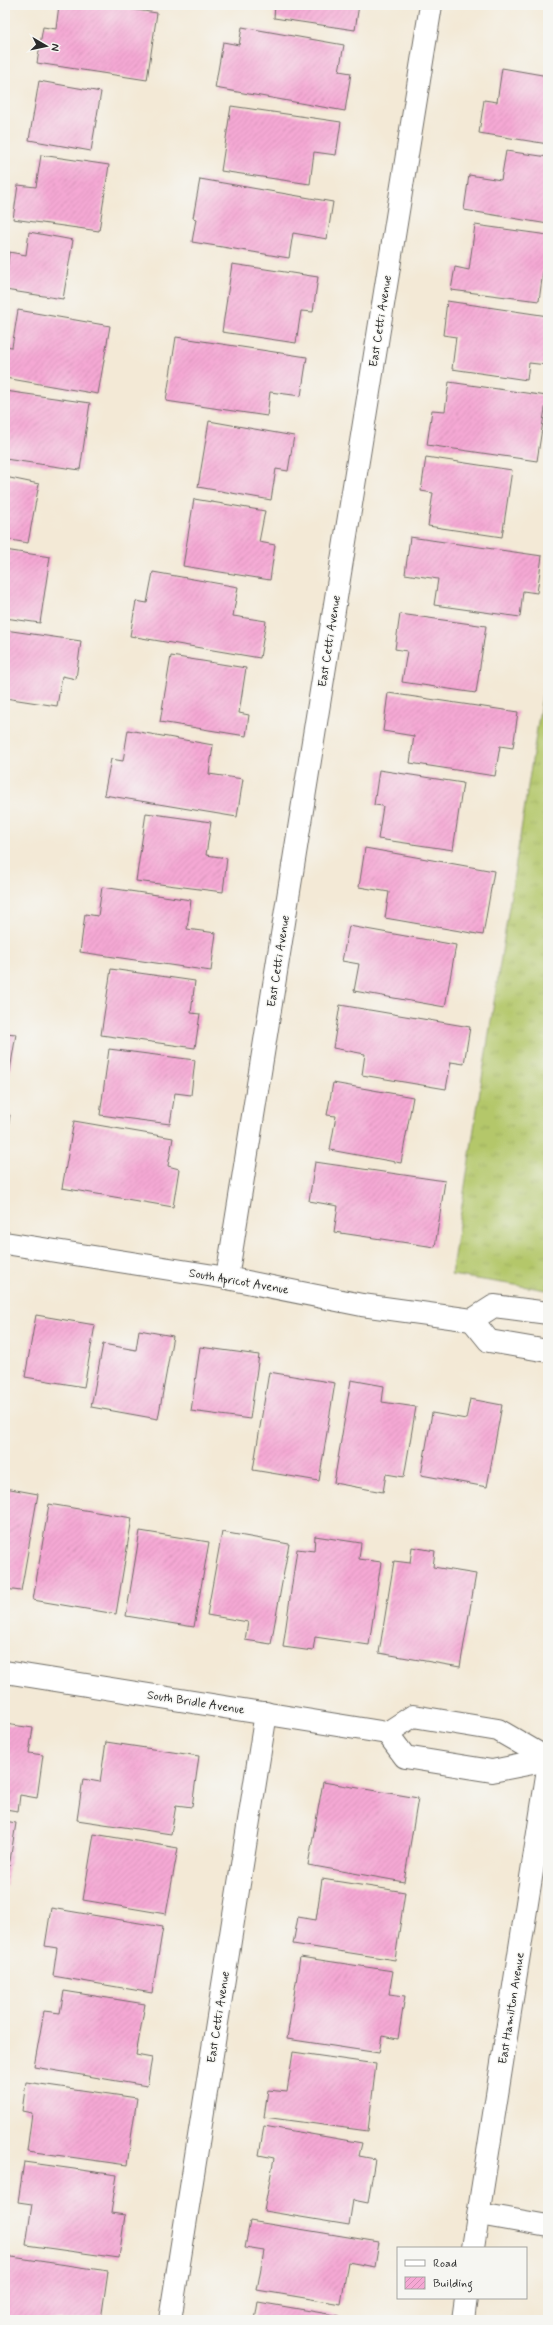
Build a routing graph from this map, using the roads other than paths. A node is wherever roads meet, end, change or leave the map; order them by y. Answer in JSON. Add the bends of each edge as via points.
{"nodes":[{"id":1,"x":430,"y":5,"type":"edge"},
{"id":2,"x":5,"y":1243,"type":"edge"},
{"id":3,"x":228,"y":1278,"type":"junction"},
{"id":4,"x":548,"y":1313,"type":"edge"},
{"id":5,"x":472,"y":1320,"type":"junction"},
{"id":6,"x":548,"y":1351,"type":"edge"},
{"id":7,"x":5,"y":1672,"type":"edge"},
{"id":8,"x":266,"y":1713,"type":"junction"},
{"id":9,"x":387,"y":1733,"type":"junction"},
{"id":10,"x":548,"y":1760,"type":"edge"},
{"id":11,"x":548,"y":1769,"type":"edge"},
{"id":12,"x":479,"y":2214,"type":"junction"},
{"id":13,"x":548,"y":2226,"type":"edge"},
{"id":14,"x":474,"y":2247,"type":"edge"},
{"id":15,"x":466,"y":2299,"type":"edge"},
{"id":16,"x":170,"y":2320,"type":"edge"},
{"id":17,"x":463,"y":2320,"type":"edge"}],
"edges":[{"from":1,"to":3,"type":"street","name":"East Cetti Avenue"},
{"from":2,"to":3,"type":"street","name":"South Apricot Avenue"},
{"from":3,"to":5,"type":"street","name":"South Apricot Avenue","via":[[362,1305]]},
{"from":4,"to":5,"type":"street","via":[[494,1306]]},
{"from":5,"to":6,"type":"street","via":[[489,1341]]},
{"from":7,"to":8,"type":"street","name":"South Bridle Avenue"},
{"from":8,"to":9,"type":"street","name":"South Bridle Avenue"},
{"from":8,"to":16,"type":"street","name":"East Cetti Avenue"},
{"from":9,"to":10,"type":"street","via":[[405,1756],[492,1771]]},
{"from":9,"to":10,"type":"street","via":[[413,1716],[498,1730]]},
{"from":11,"to":12,"type":"street","name":"East Hamilton Avenue"},
{"from":12,"to":13,"type":"street"},
{"from":12,"to":14,"type":"street","name":"East Hamilton Avenue"},
{"from":15,"to":17,"type":"street"}]}
